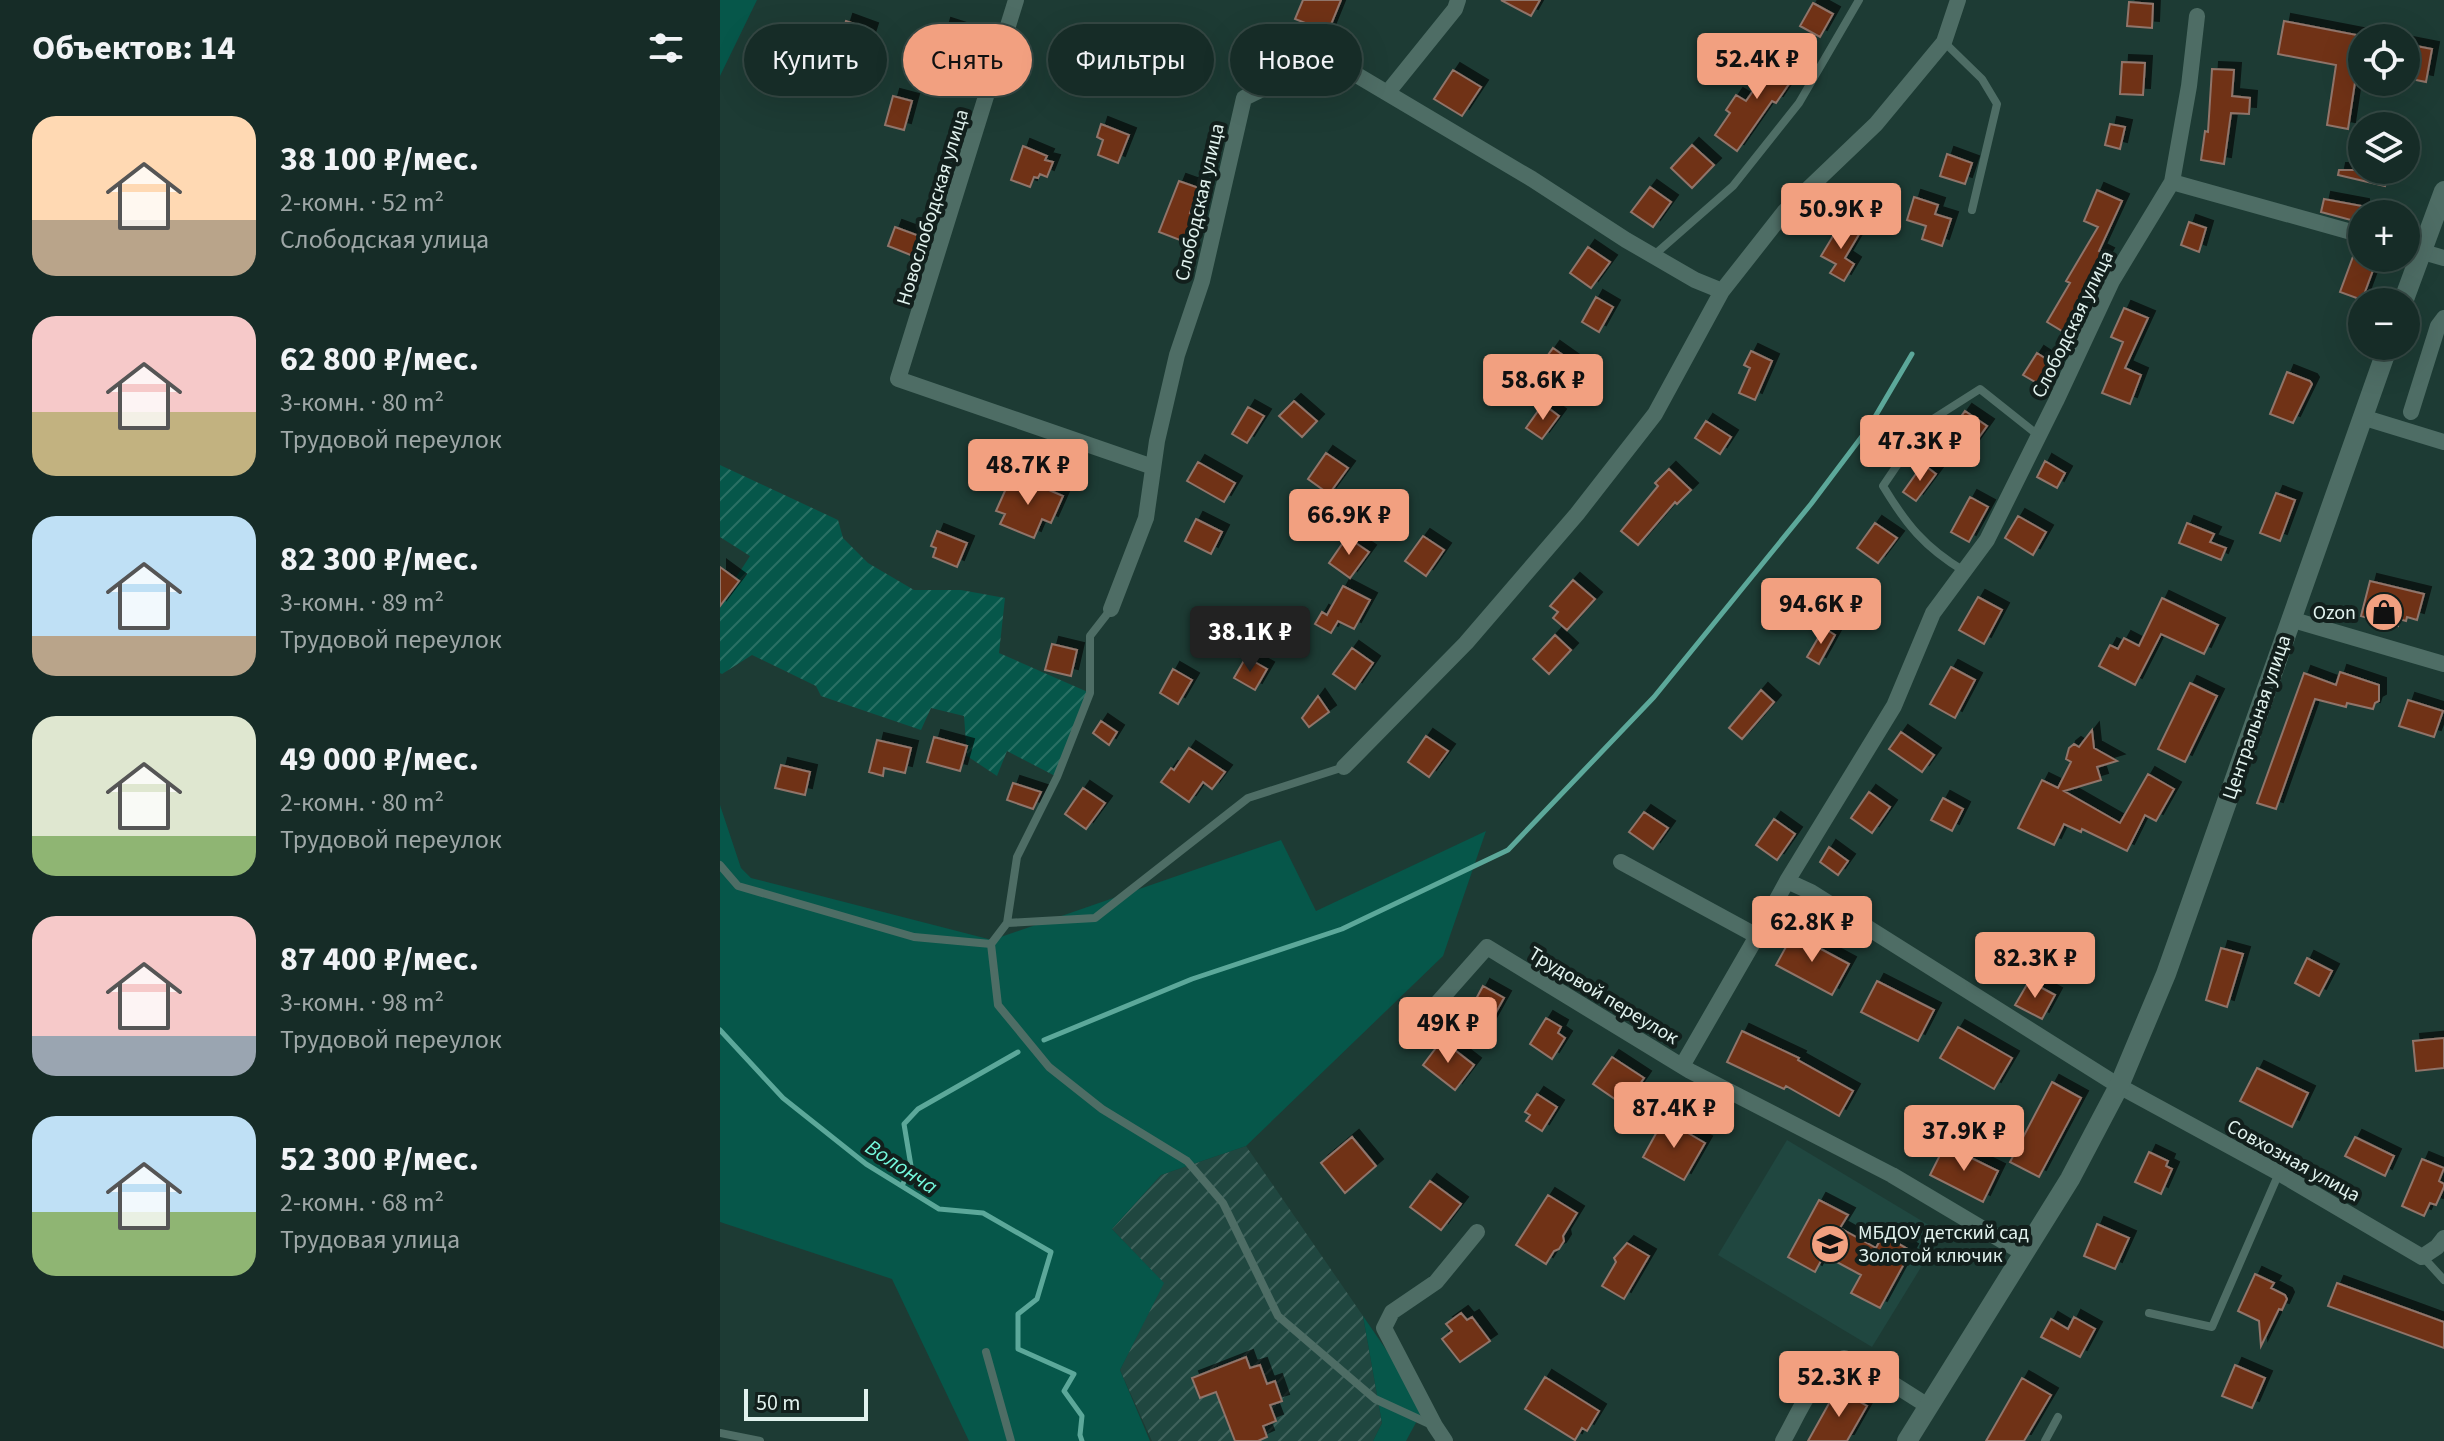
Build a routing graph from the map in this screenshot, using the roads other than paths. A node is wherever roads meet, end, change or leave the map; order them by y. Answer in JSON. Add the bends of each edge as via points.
{"nodes":[{"id":1,"x":1016,"y":0,"type":"edge"},
{"id":2,"x":1458,"y":0,"type":"edge"},
{"id":3,"x":1859,"y":0,"type":"edge"},
{"id":4,"x":1958,"y":0,"type":"edge"},
{"id":5,"x":2197,"y":16,"type":"dead end"},
{"id":6,"x":1944,"y":42,"type":"junction"},
{"id":7,"x":1388,"y":92,"type":"junction"},
{"id":8,"x":2172,"y":182,"type":"junction"},
{"id":9,"x":2444,"y":191,"type":"edge"},
{"id":10,"x":1972,"y":210,"type":"dead end"},
{"id":11,"x":2348,"y":231,"type":"edge"},
{"id":12,"x":2420,"y":237,"type":"edge"},
{"id":13,"x":2420,"y":251,"type":"edge"},
{"id":14,"x":1653,"y":256,"type":"junction"},
{"id":15,"x":2444,"y":258,"type":"edge"},
{"id":16,"x":1722,"y":291,"type":"junction"},
{"id":17,"x":2444,"y":318,"type":"edge"},
{"id":18,"x":2383,"y":360,"type":"edge"},
{"id":19,"x":2411,"y":412,"type":"dead end"},
{"id":20,"x":2362,"y":417,"type":"junction"},
{"id":21,"x":2039,"y":436,"type":"junction"},
{"id":22,"x":2444,"y":442,"type":"edge"},
{"id":23,"x":1153,"y":467,"type":"junction"},
{"id":24,"x":1964,"y":571,"type":"junction"},
{"id":25,"x":1111,"y":609,"type":"joint"},
{"id":26,"x":2290,"y":619,"type":"junction"},
{"id":27,"x":2444,"y":664,"type":"edge"},
{"id":28,"x":1344,"y":767,"type":"joint"},
{"id":29,"x":1621,"y":862,"type":"dead end"},
{"id":30,"x":720,"y":865,"type":"edge"},
{"id":31,"x":1787,"y":881,"type":"junction"},
{"id":32,"x":1007,"y":923,"type":"junction"},
{"id":33,"x":1757,"y":936,"type":"junction"},
{"id":34,"x":991,"y":944,"type":"junction"},
{"id":35,"x":1433,"y":1008,"type":"dead end"},
{"id":36,"x":1682,"y":1066,"type":"junction"},
{"id":37,"x":2119,"y":1086,"type":"junction"},
{"id":38,"x":2279,"y":1173,"type":"junction"},
{"id":39,"x":1477,"y":1232,"type":"dead end"},
{"id":40,"x":2444,"y":1238,"type":"edge"},
{"id":41,"x":2025,"y":1254,"type":"junction"},
{"id":42,"x":2422,"y":1257,"type":"junction"},
{"id":43,"x":2444,"y":1280,"type":"edge"},
{"id":44,"x":2149,"y":1313,"type":"dead end"},
{"id":45,"x":986,"y":1352,"type":"dead end"},
{"id":46,"x":1928,"y":1406,"type":"junction"},
{"id":47,"x":2058,"y":1417,"type":"dead end"},
{"id":48,"x":1435,"y":1426,"type":"junction"},
{"id":49,"x":720,"y":1433,"type":"edge"},
{"id":50,"x":760,"y":1441,"type":"edge"},
{"id":51,"x":1011,"y":1441,"type":"edge"},
{"id":52,"x":1445,"y":1441,"type":"edge"},
{"id":53,"x":1783,"y":1441,"type":"edge"},
{"id":54,"x":1907,"y":1441,"type":"edge"},
{"id":55,"x":2045,"y":1441,"type":"edge"}],
"edges":[{"from":1,"to":23,"type":"street","name":"Новослободская улица","via":[[898,379]]},
{"from":2,"to":7,"type":"street"},
{"from":3,"to":14,"type":"lane","via":[[1799,103],[1733,186]]},
{"from":4,"to":6,"type":"street"},
{"from":5,"to":8,"type":"street","name":"Слободская улица"},
{"from":6,"to":10,"type":"lane","via":[[1982,79],[1997,104]]},
{"from":6,"to":16,"type":"street","via":[[1876,124],[1785,211]]},
{"from":7,"to":14,"type":"street","name":"Слободская улица"},
{"from":7,"to":23,"type":"street","name":"Слободская улица","via":[[1350,71],[1310,66],[1244,98]]},
{"from":8,"to":11,"type":"street"},
{"from":8,"to":21,"type":"street","name":"Слободская улица","via":[[2112,281]]},
{"from":9,"to":12,"type":"street"},
{"from":13,"to":15,"type":"street"},
{"from":14,"to":16,"type":"street","name":"Слободская улица"},
{"from":16,"to":28,"type":"street","via":[[1655,414],[1577,514],[1466,643]]},
{"from":17,"to":19,"type":"street"},
{"from":18,"to":20,"type":"street","name":"Центральная улица"},
{"from":20,"to":22,"type":"street"},
{"from":20,"to":26,"type":"street","name":"Центральная улица"},
{"from":21,"to":24,"type":"street","name":"Слободская улица","via":[[1987,540]]},
{"from":21,"to":24,"type":"lane","via":[[1980,389],[1925,424],[1883,486],[1906,524]]},
{"from":23,"to":25,"type":"street","name":"Слободская улица","via":[[1146,518]]},
{"from":24,"to":31,"type":"street","name":"Слободская улица","via":[[1933,613],[1894,706]]},
{"from":25,"to":32,"type":"lane","via":[[1090,636],[1090,693],[1057,777],[1017,857]]},
{"from":26,"to":27,"type":"street"},
{"from":26,"to":37,"type":"street","name":"Центральная улица","via":[[2166,974]]},
{"from":28,"to":32,"type":"lane","via":[[1248,798],[1095,918]]},
{"from":29,"to":33,"type":"street"},
{"from":30,"to":34,"type":"lane","via":[[738,886],[914,937]]},
{"from":31,"to":33,"type":"street"},
{"from":31,"to":37,"type":"street"},
{"from":32,"to":34,"type":"lane"},
{"from":33,"to":36,"type":"street"},
{"from":34,"to":48,"type":"lane","via":[[998,1005],[1049,1067],[1102,1109],[1187,1161],[1223,1203],[1278,1316],[1375,1399]]},
{"from":35,"to":36,"type":"street","name":"Трудовой переулок","via":[[1487,947]]},
{"from":36,"to":41,"type":"street","name":"Трудовой переулок","via":[[1892,1175]]},
{"from":37,"to":38,"type":"street","name":"Совхозная улица"},
{"from":37,"to":41,"type":"street","name":"Центральная улица"},
{"from":38,"to":42,"type":"street","name":"Совхозная улица"},
{"from":38,"to":44,"type":"lane","via":[[2212,1327]]},
{"from":39,"to":48,"type":"street","via":[[1436,1282],[1392,1312],[1384,1328]]},
{"from":40,"to":42,"type":"street"},
{"from":41,"to":46,"type":"street","name":"Центральная улица"},
{"from":42,"to":43,"type":"lane"},
{"from":45,"to":51,"type":"lane"},
{"from":46,"to":53,"type":"street","via":[[1844,1358],[1822,1374]]},
{"from":46,"to":54,"type":"street","name":"Центральная улица"},
{"from":47,"to":55,"type":"lane"},
{"from":48,"to":52,"type":"street"},
{"from":49,"to":50,"type":"lane"}]}
